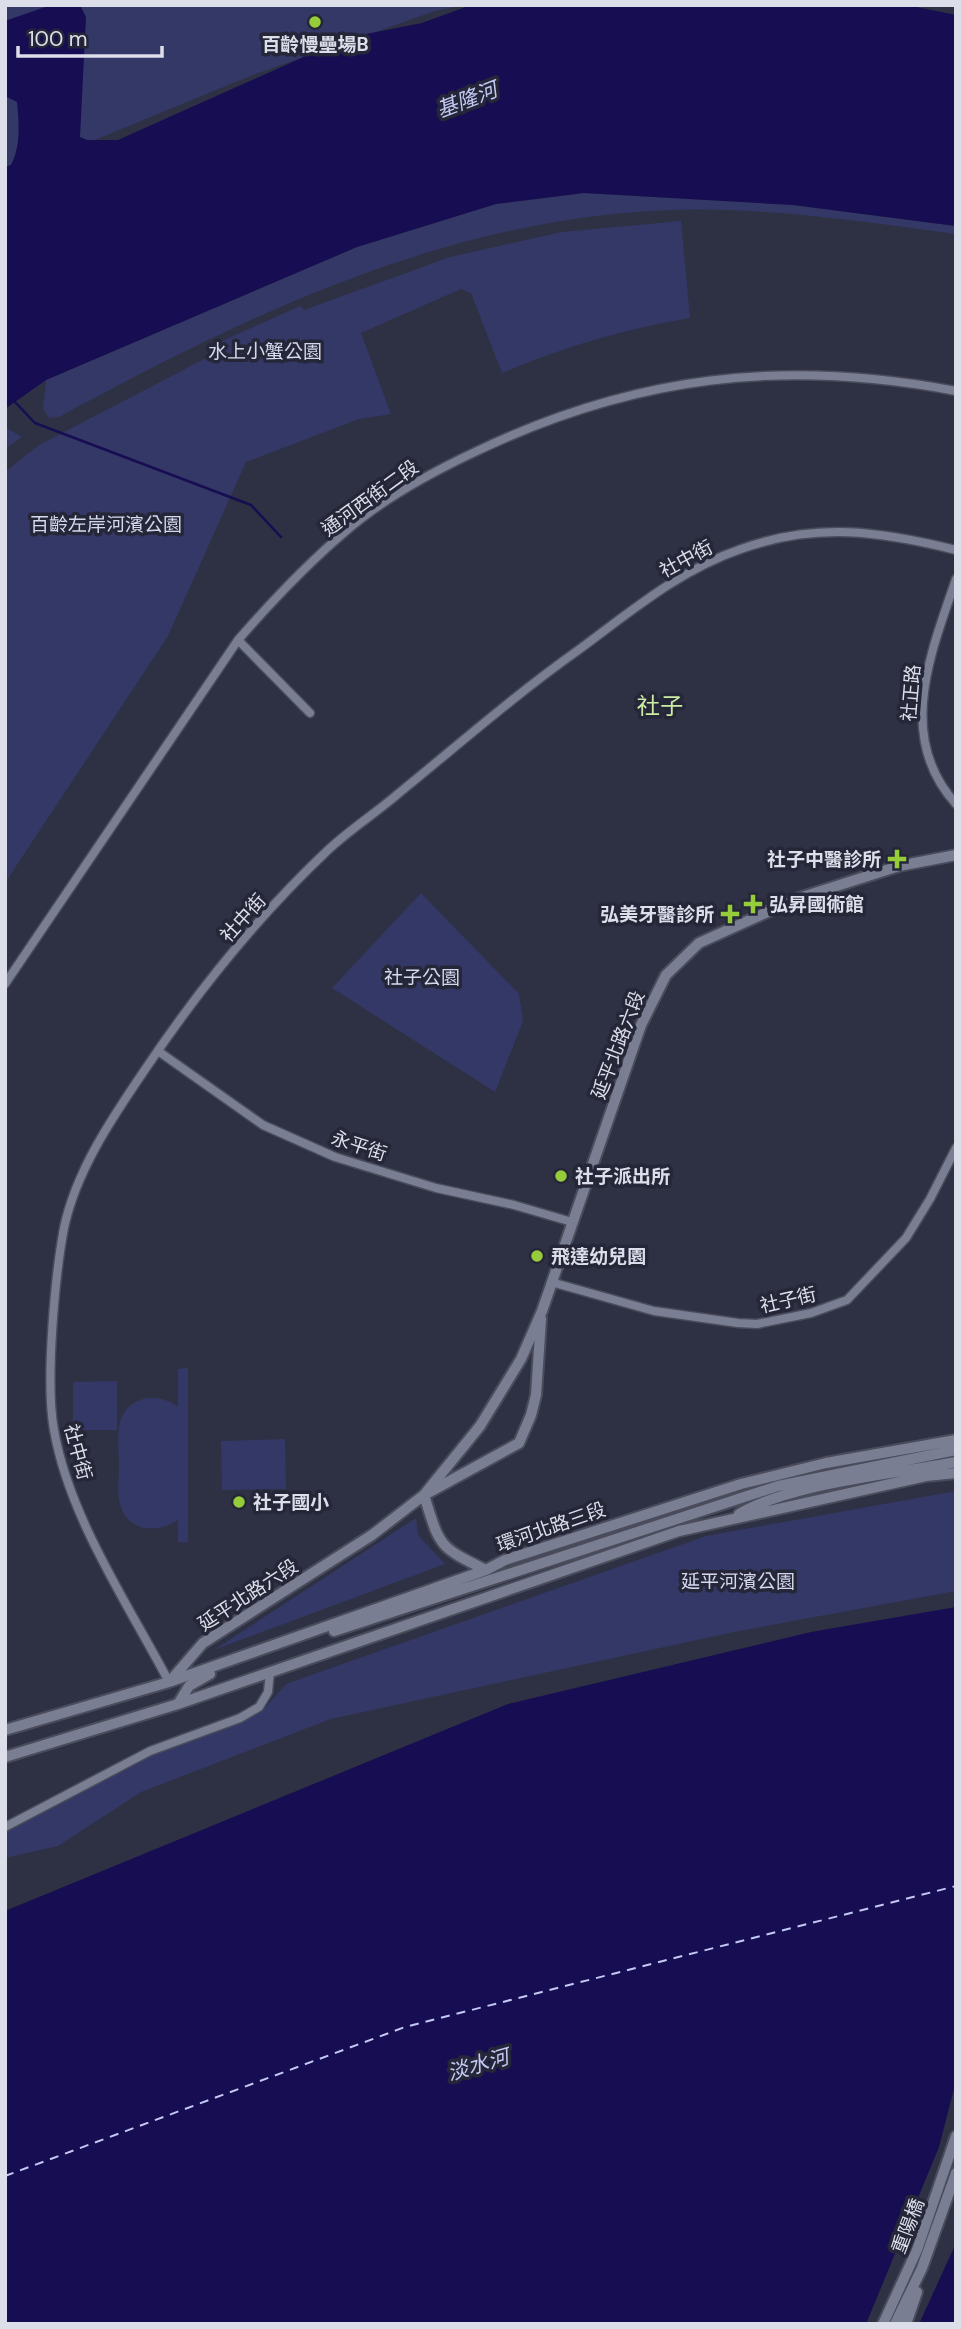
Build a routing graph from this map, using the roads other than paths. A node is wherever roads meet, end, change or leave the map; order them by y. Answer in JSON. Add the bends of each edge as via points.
{"nodes":[{"id":1,"x":956,"y":391,"type":"edge"},
{"id":2,"x":956,"y":550,"type":"edge"},
{"id":3,"x":956,"y":579,"type":"edge"},
{"id":4,"x":238,"y":640,"type":"junction"},
{"id":5,"x":310,"y":713,"type":"dead end"},
{"id":6,"x":956,"y":804,"type":"edge"},
{"id":7,"x":956,"y":855,"type":"edge"},
{"id":8,"x":5,"y":984,"type":"edge"},
{"id":9,"x":158,"y":1051,"type":"junction"},
{"id":10,"x":956,"y":1148,"type":"edge"},
{"id":11,"x":572,"y":1222,"type":"junction"},
{"id":12,"x":551,"y":1282,"type":"junction"},
{"id":13,"x":541,"y":1311,"type":"junction"},
{"id":14,"x":956,"y":1440,"type":"edge"},
{"id":15,"x":956,"y":1450,"type":"edge"},
{"id":16,"x":956,"y":1464,"type":"edge"},
{"id":17,"x":956,"y":1473,"type":"edge"},
{"id":18,"x":926,"y":1476,"type":"junction"},
{"id":19,"x":424,"y":1495,"type":"junction"},
{"id":20,"x":734,"y":1517,"type":"junction"},
{"id":21,"x":486,"y":1570,"type":"junction"},
{"id":22,"x":270,"y":1671,"type":"junction"},
{"id":23,"x":169,"y":1682,"type":"junction"},
{"id":24,"x":178,"y":1704,"type":"junction"},
{"id":25,"x":5,"y":1730,"type":"edge"},
{"id":26,"x":5,"y":1757,"type":"edge"},
{"id":27,"x":5,"y":1827,"type":"edge"},
{"id":28,"x":956,"y":2137,"type":"edge"},
{"id":29,"x":956,"y":2173,"type":"edge"},
{"id":30,"x":922,"y":2268,"type":"junction"},
{"id":31,"x":883,"y":2324,"type":"edge"},
{"id":32,"x":895,"y":2324,"type":"edge"},
{"id":33,"x":906,"y":2324,"type":"edge"}],
"edges":[{"from":1,"to":4,"type":"street","name":"通河西街二段","via":[[849,376],[745,377],[699,380],[585,406],[520,430],[423,478],[348,529],[277,595]]},
{"from":2,"to":9,"type":"street","name":"社中街","via":[[886,533],[817,531],[742,548],[684,574],[537,680],[328,850],[205,985]]},
{"from":3,"to":6,"type":"street","name":"社正路","via":[[925,674],[923,734],[928,762]]},
{"from":4,"to":5,"type":"street"},
{"from":4,"to":8,"type":"street","name":"通河西街二段"},
{"from":7,"to":11,"type":"main road","name":"延平北路六段","via":[[899,866],[796,899],[713,936],[684,956],[666,975],[647,1011]]},
{"from":9,"to":11,"type":"street","name":"永平街","via":[[263,1125],[335,1157]]},
{"from":9,"to":23,"type":"street","name":"社中街","via":[[85,1168],[65,1226],[52,1370],[53,1429],[79,1512]]},
{"from":10,"to":12,"type":"street","name":"社子街","via":[[906,1238],[847,1300],[811,1313],[757,1324],[715,1320],[654,1311]]},
{"from":11,"to":12,"type":"main road","name":"延平北路六段"},
{"from":12,"to":13,"type":"main road","name":"延平北路六段"},
{"from":13,"to":19,"type":"main road","name":"延平北路六段","via":[[521,1359],[482,1423]]},
{"from":13,"to":19,"type":"main road","name":"延平北路六段","via":[[536,1395],[519,1443]]},
{"from":14,"to":21,"type":"main road","name":"環河北路三段","via":[[826,1463],[741,1484],[518,1555]]},
{"from":15,"to":24,"type":"main road","via":[[778,1486],[495,1576],[201,1676]]},
{"from":16,"to":18,"type":"main road"},
{"from":16,"to":20,"type":"main road","via":[[794,1493],[760,1502]]},
{"from":17,"to":18,"type":"main road"},
{"from":18,"to":20,"type":"main road"},
{"from":19,"to":21,"type":"main road","via":[[441,1543]]},
{"from":19,"to":23,"type":"main road","name":"延平北路六段","via":[[372,1535],[204,1643]]},
{"from":20,"to":22,"type":"main road","via":[[637,1544]]},
{"from":21,"to":23,"type":"main road","name":"環河北路三段"},
{"from":22,"to":24,"type":"main road"},
{"from":22,"to":27,"type":"street","via":[[268,1692],[259,1707],[150,1751]]},
{"from":23,"to":24,"type":"main road"},
{"from":23,"to":25,"type":"main road"},
{"from":24,"to":26,"type":"main road"},
{"from":28,"to":31,"type":"main road","name":"重陽橋","via":[[917,2250]]},
{"from":29,"to":30,"type":"main road","name":"重陽橋"},
{"from":30,"to":32,"type":"main road","name":"重陽橋"},
{"from":30,"to":33,"type":"main road"}]}
